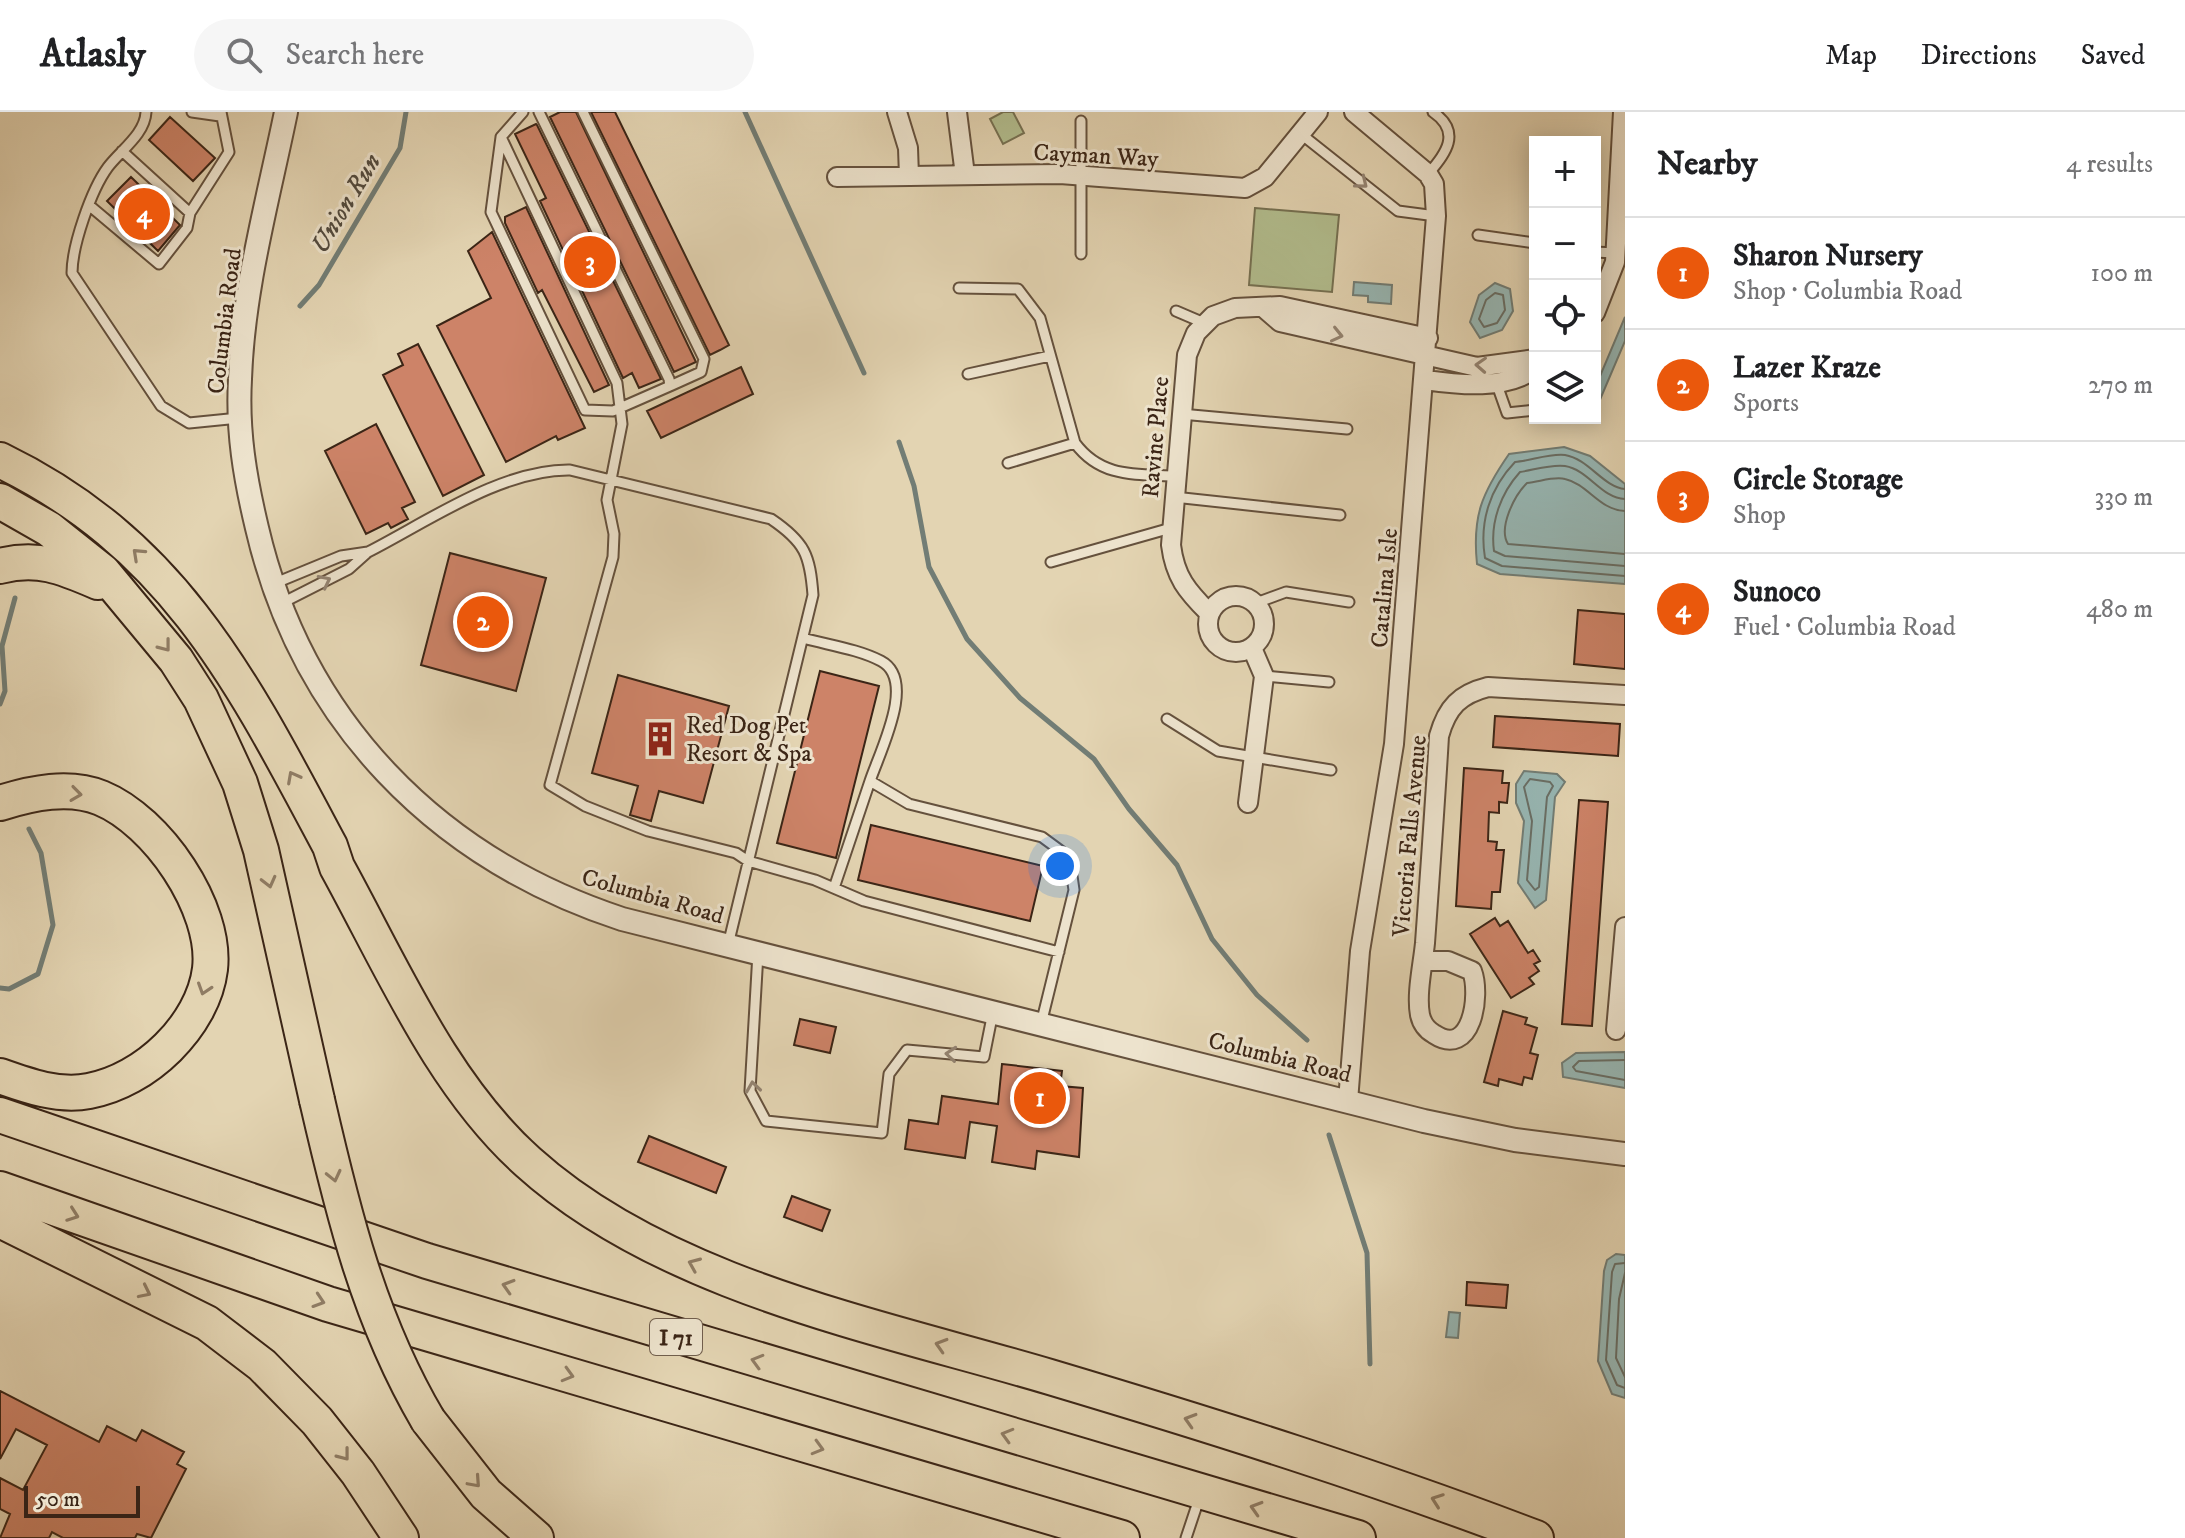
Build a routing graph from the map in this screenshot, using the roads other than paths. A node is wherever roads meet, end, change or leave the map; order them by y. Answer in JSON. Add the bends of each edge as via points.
{"nodes":[{"id":1,"x":146,"y":112,"type":"edge"},
{"id":2,"x":192,"y":112,"type":"edge"},
{"id":3,"x":286,"y":112,"type":"edge"},
{"id":4,"x":523,"y":112,"type":"edge"},
{"id":5,"x":539,"y":112,"type":"edge"},
{"id":6,"x":583,"y":112,"type":"edge"},
{"id":7,"x":897,"y":112,"type":"edge"},
{"id":8,"x":957,"y":112,"type":"edge"},
{"id":9,"x":1318,"y":112,"type":"edge"},
{"id":10,"x":1354,"y":112,"type":"edge"},
{"id":11,"x":1433,"y":112,"type":"edge"},
{"id":12,"x":1623,"y":112,"type":"edge"},
{"id":13,"x":221,"y":114,"type":"edge"},
{"id":14,"x":1081,"y":121,"type":"dead end"},
{"id":15,"x":1301,"y":134,"type":"junction"},
{"id":16,"x":501,"y":137,"type":"junction"},
{"id":17,"x":122,"y":151,"type":"junction"},
{"id":18,"x":1428,"y":174,"type":"junction"},
{"id":19,"x":965,"y":175,"type":"junction"},
{"id":20,"x":1082,"y":175,"type":"junction"},
{"id":21,"x":909,"y":176,"type":"junction"},
{"id":22,"x":837,"y":177,"type":"dead end"},
{"id":23,"x":90,"y":206,"type":"junction"},
{"id":24,"x":190,"y":213,"type":"junction"},
{"id":25,"x":1436,"y":216,"type":"junction"},
{"id":26,"x":1478,"y":235,"type":"dead end"},
{"id":27,"x":1529,"y":242,"type":"edge"},
{"id":28,"x":1601,"y":252,"type":"edge"},
{"id":29,"x":1615,"y":253,"type":"junction"},
{"id":30,"x":1081,"y":254,"type":"dead end"},
{"id":31,"x":959,"y":288,"type":"dead end"},
{"id":32,"x":1601,"y":301,"type":"edge"},
{"id":33,"x":1176,"y":311,"type":"dead end"},
{"id":34,"x":1204,"y":323,"type":"junction"},
{"id":35,"x":1428,"y":347,"type":"junction"},
{"id":36,"x":1050,"y":356,"type":"junction"},
{"id":37,"x":1529,"y":360,"type":"edge"},
{"id":38,"x":1529,"y":371,"type":"edge"},
{"id":39,"x":968,"y":374,"type":"dead end"},
{"id":40,"x":1425,"y":380,"type":"junction"},
{"id":41,"x":1496,"y":382,"type":"junction"},
{"id":42,"x":670,"y":386,"type":"junction"},
{"id":43,"x":620,"y":407,"type":"junction"},
{"id":44,"x":1529,"y":411,"type":"edge"},
{"id":45,"x":1181,"y":414,"type":"junction"},
{"id":46,"x":239,"y":418,"type":"junction"},
{"id":47,"x":1347,"y":429,"type":"dead end"},
{"id":48,"x":1075,"y":443,"type":"junction"},
{"id":49,"x":0,"y":460,"type":"edge"},
{"id":50,"x":1008,"y":463,"type":"dead end"},
{"id":51,"x":1175,"y":476,"type":"junction"},
{"id":52,"x":609,"y":480,"type":"junction"},
{"id":53,"x":1174,"y":497,"type":"junction"},
{"id":54,"x":0,"y":501,"type":"edge"},
{"id":55,"x":1340,"y":515,"type":"dead end"},
{"id":56,"x":1171,"y":528,"type":"junction"},
{"id":57,"x":368,"y":552,"type":"junction"},
{"id":58,"x":1051,"y":562,"type":"dead end"},
{"id":59,"x":0,"y":566,"type":"edge"},
{"id":60,"x":113,"y":588,"type":"junction"},
{"id":61,"x":276,"y":595,"type":"junction"},
{"id":62,"x":1349,"y":602,"type":"dead end"},
{"id":63,"x":1256,"y":603,"type":"junction"},
{"id":64,"x":1209,"y":613,"type":"junction"},
{"id":65,"x":803,"y":638,"type":"junction"},
{"id":66,"x":1252,"y":648,"type":"junction"},
{"id":67,"x":1264,"y":676,"type":"junction"},
{"id":68,"x":1329,"y":682,"type":"dead end"},
{"id":69,"x":1625,"y":695,"type":"edge"},
{"id":70,"x":1167,"y":719,"type":"dead end"},
{"id":71,"x":1252,"y":759,"type":"junction"},
{"id":72,"x":1331,"y":770,"type":"dead end"},
{"id":73,"x":870,"y":781,"type":"junction"},
{"id":74,"x":0,"y":803,"type":"edge"},
{"id":75,"x":1248,"y":803,"type":"dead end"},
{"id":76,"x":748,"y":861,"type":"junction"},
{"id":77,"x":834,"y":888,"type":"junction"},
{"id":78,"x":1625,"y":938,"type":"edge"},
{"id":79,"x":728,"y":945,"type":"junction"},
{"id":80,"x":1059,"y":952,"type":"junction"},
{"id":81,"x":758,"y":953,"type":"junction"},
{"id":82,"x":1423,"y":961,"type":"junction"},
{"id":83,"x":993,"y":1012,"type":"junction"},
{"id":84,"x":1041,"y":1024,"type":"junction"},
{"id":85,"x":1616,"y":1030,"type":"dead end"},
{"id":86,"x":0,"y":1076,"type":"edge"},
{"id":87,"x":1348,"y":1101,"type":"junction"},
{"id":88,"x":0,"y":1115,"type":"edge"},
{"id":89,"x":1625,"y":1154,"type":"edge"},
{"id":90,"x":0,"y":1189,"type":"edge"},
{"id":91,"x":0,"y":1220,"type":"edge"},
{"id":92,"x":1201,"y":1491,"type":"junction"},
{"id":93,"x":401,"y":1538,"type":"edge"},
{"id":94,"x":536,"y":1538,"type":"edge"},
{"id":95,"x":1122,"y":1538,"type":"edge"},
{"id":96,"x":1186,"y":1538,"type":"edge"},
{"id":97,"x":1358,"y":1538,"type":"edge"},
{"id":98,"x":1536,"y":1538,"type":"edge"}],
"edges":[{"from":1,"to":17,"type":"lane","via":[[145,124]]},
{"from":2,"to":13,"type":"lane"},
{"from":3,"to":46,"type":"street","name":"Columbia Road","via":[[247,301]]},
{"from":4,"to":16,"type":"lane"},
{"from":5,"to":42,"type":"lane"},
{"from":6,"to":42,"type":"lane","via":[[704,359],[701,372]]},
{"from":7,"to":21,"type":"street","via":[[908,148]]},
{"from":8,"to":19,"type":"street"},
{"from":9,"to":15,"type":"street","name":"Cayman Way"},
{"from":10,"to":18,"type":"street"},
{"from":11,"to":18,"type":"lane","via":[[1449,134],[1446,154]]},
{"from":12,"to":29,"type":"street"},
{"from":13,"to":24,"type":"lane","via":[[229,152]]},
{"from":14,"to":20,"type":"lane"},
{"from":15,"to":20,"type":"street","name":"Cayman Way","via":[[1265,177],[1245,188]]},
{"from":15,"to":25,"type":"lane","one_way":true,"via":[[1398,211]]},
{"from":16,"to":43,"type":"lane","via":[[586,311],[617,383]]},
{"from":16,"to":43,"type":"lane","via":[[491,212],[585,410],[604,413]]},
{"from":17,"to":23,"type":"lane","via":[[105,171]]},
{"from":17,"to":24,"type":"lane"},
{"from":18,"to":25,"type":"street","name":"Catalina Isle","via":[[1434,184]]},
{"from":19,"to":20,"type":"street","name":"Cayman Way"},
{"from":19,"to":21,"type":"street","name":"Cayman Way"},
{"from":20,"to":30,"type":"lane"},
{"from":21,"to":22,"type":"street","name":"Cayman Way"},
{"from":23,"to":24,"type":"lane","via":[[159,264],[187,228]]},
{"from":23,"to":46,"type":"lane","via":[[72,252],[72,273],[161,406],[189,423]]},
{"from":25,"to":35,"type":"street","name":"Catalina Isle"},
{"from":26,"to":27,"type":"lane"},
{"from":28,"to":29,"type":"lane"},
{"from":29,"to":32,"type":"street"},
{"from":31,"to":36,"type":"lane","via":[[1018,289],[1040,318]]},
{"from":33,"to":34,"type":"lane"},
{"from":34,"to":35,"type":"street","via":[[1223,311],[1265,309],[1280,322]]},
{"from":34,"to":45,"type":"street","name":"Ravine Place","via":[[1187,355]]},
{"from":37,"to":35,"type":"street","one_way":true,"via":[[1477,367]]},
{"from":35,"to":40,"type":"street","name":"Catalina Isle"},
{"from":36,"to":39,"type":"lane"},
{"from":36,"to":48,"type":"lane"},
{"from":38,"to":41,"type":"street"},
{"from":40,"to":41,"type":"street"},
{"from":40,"to":87,"type":"street","name":"Catalina Isle","via":[[1394,744],[1360,951]]},
{"from":41,"to":44,"type":"lane","via":[[1507,413]]},
{"from":42,"to":43,"type":"lane"},
{"from":43,"to":52,"type":"lane","via":[[620,440]]},
{"from":45,"to":47,"type":"lane"},
{"from":45,"to":51,"type":"street","name":"Ravine Place"},
{"from":46,"to":61,"type":"street","name":"Columbia Road","via":[[242,462]]},
{"from":48,"to":50,"type":"lane"},
{"from":48,"to":51,"type":"lane","via":[[1087,459],[1107,471]]},
{"from":98,"to":49,"type":"highway","one_way":true,"via":[[1295,1452],[749,1286],[653,1246],[582,1205],[493,1128],[446,1065],[253,702],[180,598],[81,505]]},
{"from":51,"to":53,"type":"street","name":"Ravine Place"},
{"from":52,"to":57,"type":"lane","via":[[570,470],[514,478]]},
{"from":52,"to":65,"type":"lane","via":[[771,519],[792,533],[810,559],[813,595]]},
{"from":52,"to":76,"type":"lane","via":[[613,557],[550,785],[625,824],[736,853]]},
{"from":53,"to":55,"type":"lane"},
{"from":53,"to":56,"type":"street","name":"Ravine Place"},
{"from":54,"to":60,"type":"highway","via":[[81,553]]},
{"from":56,"to":58,"type":"lane"},
{"from":56,"to":64,"type":"street","name":"Ravine Place","via":[[1173,569]]},
{"from":61,"to":57,"type":"lane","one_way":true,"via":[[349,569]]},
{"from":57,"to":61,"type":"lane","via":[[341,556]]},
{"from":59,"to":60,"type":"highway","via":[[23,561],[65,566]]},
{"from":60,"to":94,"type":"highway","one_way":true,"bridge":true,"via":[[176,660],[212,719],[240,783],[278,918],[338,1192],[393,1358],[428,1420],[486,1494]]},
{"from":61,"to":79,"type":"street","name":"Columbia Road","via":[[312,677],[352,733],[414,802],[449,832],[536,886],[590,908]]},
{"from":62,"to":63,"type":"lane","via":[[1286,592]]},
{"from":63,"to":64,"type":"street","via":[[1231,595]]},
{"from":63,"to":66,"type":"street","via":[[1265,627]]},
{"from":64,"to":66,"type":"street","via":[[1208,628],[1217,645],[1235,652]]},
{"from":65,"to":73,"type":"lane","via":[[884,662],[896,674],[899,692]]},
{"from":65,"to":76,"type":"lane"},
{"from":66,"to":67,"type":"street"},
{"from":67,"to":68,"type":"lane"},
{"from":67,"to":71,"type":"street"},
{"from":69,"to":82,"type":"street","name":"Victoria Falls Avenue","via":[[1488,687],[1454,703],[1439,736]]},
{"from":70,"to":71,"type":"lane","via":[[1218,751]]},
{"from":71,"to":72,"type":"lane"},
{"from":71,"to":75,"type":"street"},
{"from":73,"to":77,"type":"lane"},
{"from":73,"to":80,"type":"lane","via":[[909,804],[1042,837],[1061,851],[1074,890]]},
{"from":74,"to":86,"type":"highway","one_way":true,"via":[[27,795],[76,792],[125,812],[167,853],[191,887],[207,927],[210,968],[202,999],[184,1029],[152,1062],[118,1083],[88,1092],[59,1092]]},
{"from":76,"to":77,"type":"lane"},
{"from":76,"to":79,"type":"lane"},
{"from":77,"to":80,"type":"lane","via":[[864,901]]},
{"from":78,"to":85,"type":"street"},
{"from":79,"to":81,"type":"street","name":"Columbia Road"},
{"from":80,"to":84,"type":"lane"},
{"from":81,"to":83,"type":"street","name":"Columbia Road"},
{"from":83,"to":81,"type":"lane","one_way":true,"via":[[984,1057],[907,1050],[889,1074],[882,1133],[766,1121],[750,1091]]},
{"from":82,"to":82,"type":"street","name":"Victoria Falls Avenue","via":[[1420,1015],[1425,1027],[1437,1037],[1461,1035],[1475,1012],[1472,971],[1448,961]]},
{"from":83,"to":84,"type":"street","name":"Columbia Road"},
{"from":84,"to":87,"type":"street","name":"Columbia Road"},
{"from":87,"to":89,"type":"street","name":"Columbia Road","via":[[1515,1140]]},
{"from":92,"to":88,"type":"highway","number":"I 71","one_way":true,"via":[[427,1261]]},
{"from":90,"to":95,"type":"highway","one_way":true,"via":[[328,1304]]},
{"from":91,"to":93,"type":"highway","one_way":true,"via":[[207,1323],[262,1365],[317,1421]]},
{"from":92,"to":96,"type":"lane"},
{"from":97,"to":92,"type":"highway","number":"I 71","one_way":true}]}
